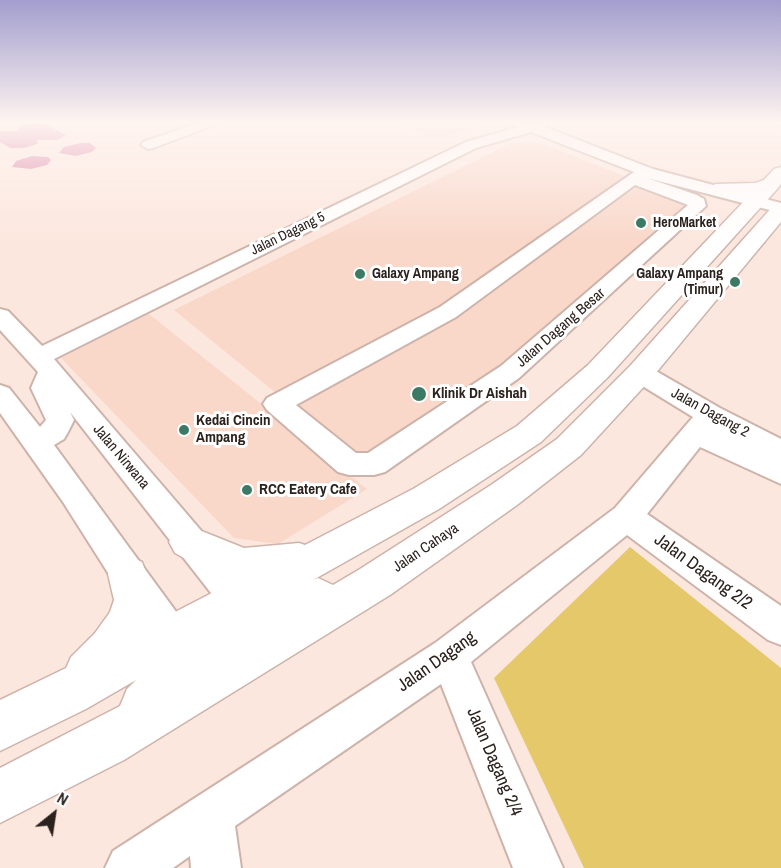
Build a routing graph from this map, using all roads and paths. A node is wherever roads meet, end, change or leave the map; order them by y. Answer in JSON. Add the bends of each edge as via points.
{"nodes":[{"id":1,"x":437,"y":163,"type":"edge"},
{"id":2,"x":612,"y":163,"type":"edge"},
{"id":3,"x":638,"y":163,"type":"edge"},
{"id":4,"x":640,"y":176,"type":"junction"},
{"id":5,"x":719,"y":190,"type":"junction"},
{"id":6,"x":768,"y":198,"type":"edge"},
{"id":7,"x":781,"y":202,"type":"edge"},
{"id":8,"x":0,"y":316,"type":"edge"},
{"id":9,"x":45,"y":364,"type":"junction"},
{"id":10,"x":640,"y":373,"type":"junction"},
{"id":11,"x":0,"y":394,"type":"edge"},
{"id":12,"x":703,"y":424,"type":"junction"},
{"id":13,"x":36,"y":442,"type":"junction"},
{"id":14,"x":781,"y":451,"type":"edge"},
{"id":15,"x":781,"y":473,"type":"edge"},
{"id":16,"x":626,"y":517,"type":"junction"},
{"id":17,"x":189,"y":542,"type":"junction"},
{"id":18,"x":319,"y":557,"type":"junction"},
{"id":19,"x":128,"y":574,"type":"junction"},
{"id":20,"x":375,"y":582,"type":"junction"},
{"id":21,"x":207,"y":624,"type":"junction"},
{"id":22,"x":781,"y":628,"type":"edge"},
{"id":23,"x":449,"y":656,"type":"junction"},
{"id":24,"x":69,"y":692,"type":"junction"},
{"id":25,"x":0,"y":726,"type":"edge"},
{"id":26,"x":106,"y":742,"type":"junction"},
{"id":27,"x":0,"y":796,"type":"edge"},
{"id":28,"x":210,"y":814,"type":"junction"},
{"id":29,"x":130,"y":868,"type":"edge"},
{"id":30,"x":216,"y":868,"type":"edge"},
{"id":31,"x":538,"y":868,"type":"edge"}],
"edges":[{"from":1,"to":9,"type":"street","name":"Jalan Dagang 5"},
{"from":2,"to":4,"type":"street"},
{"from":3,"to":5,"type":"street"},
{"from":4,"to":4,"type":"street","name":"Jalan Dagang Besar","via":[[691,199],[698,206],[510,372],[374,464],[349,464],[276,404],[448,312]]},
{"from":4,"to":5,"type":"street"},
{"from":5,"to":6,"type":"main road","via":[[757,189]]},
{"from":5,"to":6,"type":"main road","via":[[741,206]]},
{"from":6,"to":7,"type":"street"},
{"from":6,"to":10,"type":"main road","name":"Jalan Cahaya"},
{"from":6,"to":18,"type":"main road","via":[[598,371],[529,434],[426,499]]},
{"from":8,"to":9,"type":"street","name":"Jalan Nirwana"},
{"from":9,"to":13,"type":"street","via":[[44,388],[60,420],[54,432]]},
{"from":9,"to":17,"type":"street","name":"Jalan Nirwana"},
{"from":10,"to":12,"type":"street","name":"Jalan Dagang 2"},
{"from":10,"to":20,"type":"main road","name":"Jalan Cahaya","via":[[569,447]]},
{"from":11,"to":13,"type":"street"},
{"from":12,"to":14,"type":"street","name":"Jalan Dagang 2"},
{"from":12,"to":15,"type":"street"},
{"from":12,"to":16,"type":"street","name":"Jalan Dagang"},
{"from":13,"to":19,"type":"street"},
{"from":16,"to":22,"type":"street","name":"Jalan Dagang 2/2"},
{"from":16,"to":23,"type":"street","name":"Jalan Dagang"},
{"from":17,"to":18,"type":"main road","via":[[244,565]]},
{"from":17,"to":21,"type":"street","name":"Jalan Nirwana"},
{"from":18,"to":21,"type":"main road"},
{"from":19,"to":21,"type":"street"},
{"from":19,"to":24,"type":"main road","via":[[135,600],[128,622],[111,648]]},
{"from":20,"to":21,"type":"main road","via":[[319,596],[274,615]]},
{"from":20,"to":26,"type":"main road","name":"Jalan Cahaya"},
{"from":21,"to":24,"type":"main road"},
{"from":21,"to":26,"type":"main road","via":[[162,688]]},
{"from":23,"to":28,"type":"street","name":"Jalan Dagang"},
{"from":23,"to":31,"type":"street","name":"Jalan Dagang 2/4"},
{"from":24,"to":25,"type":"main road"},
{"from":26,"to":27,"type":"main road","name":"Jalan Cahaya"},
{"from":28,"to":29,"type":"street","name":"Jalan Dagang"},
{"from":28,"to":30,"type":"street"}]}
